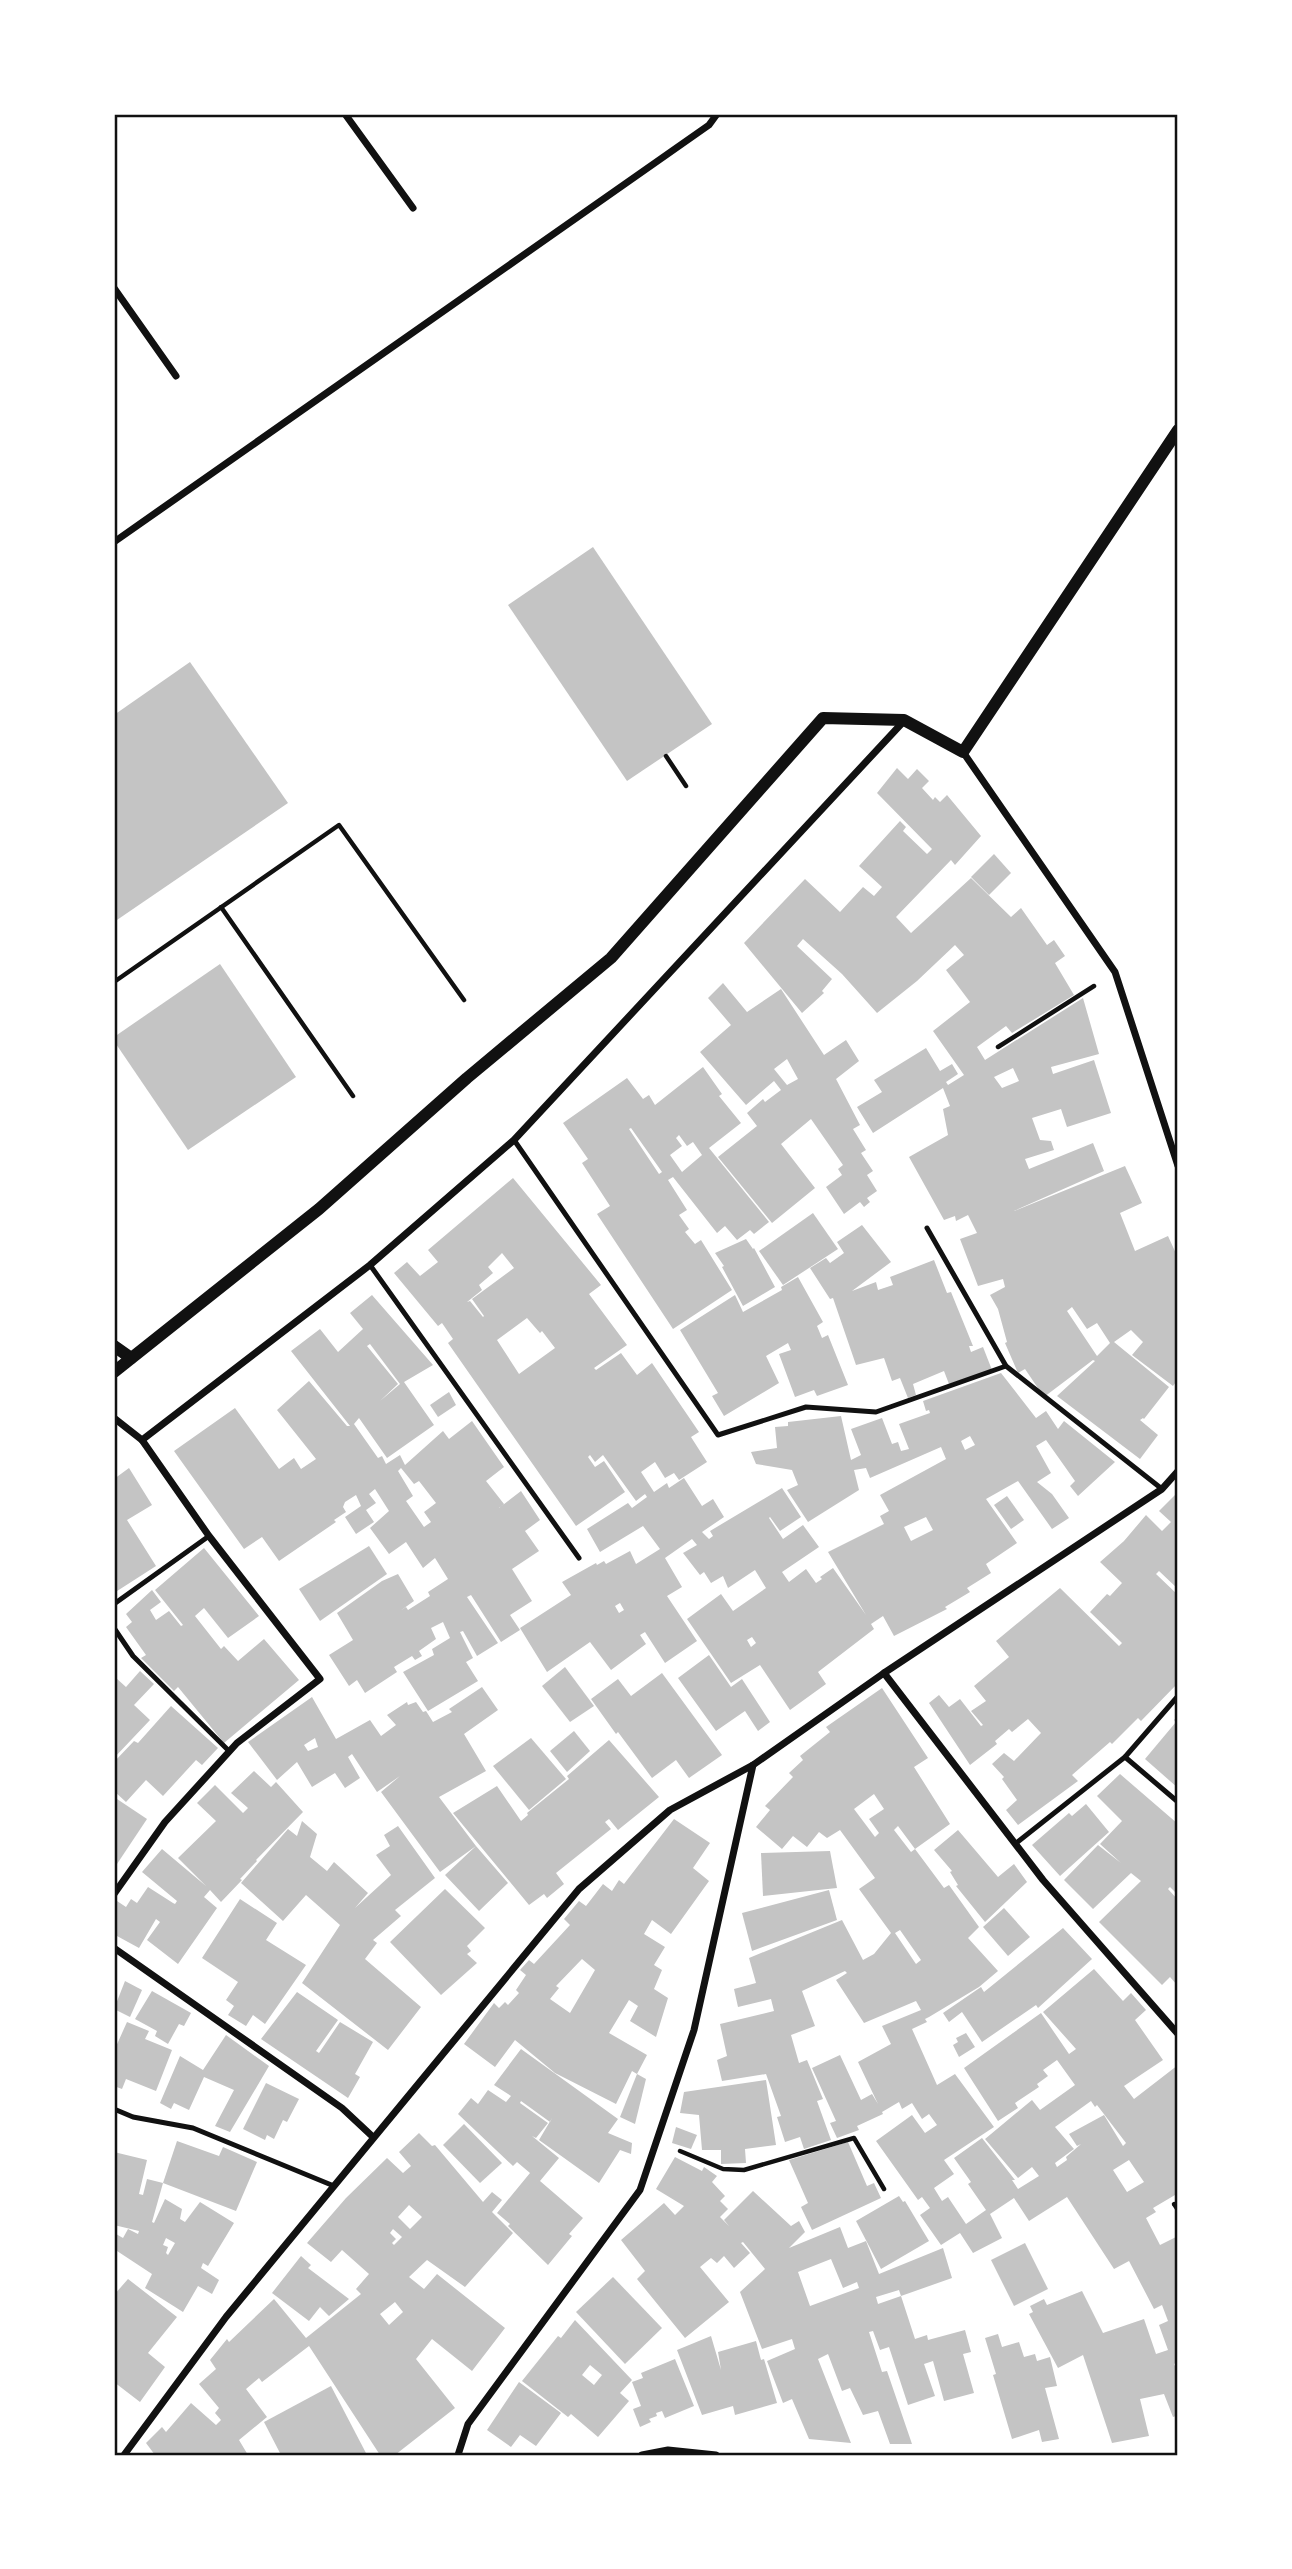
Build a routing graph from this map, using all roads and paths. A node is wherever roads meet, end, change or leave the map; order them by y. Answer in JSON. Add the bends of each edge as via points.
{"nodes":[{"id":1,"x":345,"y":114,"type":"edge"},
{"id":2,"x":717,"y":114,"type":"edge"},
{"id":3,"x":413,"y":208,"type":"dead end"},
{"id":4,"x":114,"y":288,"type":"edge"},
{"id":5,"x":176,"y":376,"type":"dead end"},
{"id":6,"x":1178,"y":430,"type":"edge"},
{"id":7,"x":114,"y":542,"type":"edge"},
{"id":8,"x":904,"y":720,"type":"junction"},
{"id":9,"x":962,"y":752,"type":"junction"},
{"id":10,"x":666,"y":756,"type":"dead end"},
{"id":11,"x":686,"y":786,"type":"dead end"},
{"id":12,"x":222,"y":907,"type":"junction"},
{"id":13,"x":1115,"y":972,"type":"junction"},
{"id":14,"x":114,"y":982,"type":"edge"},
{"id":15,"x":464,"y":1000,"type":"dead end"},
{"id":16,"x":998,"y":1047,"type":"dead end"},
{"id":17,"x":353,"y":1096,"type":"dead end"},
{"id":18,"x":514,"y":1140,"type":"junction"},
{"id":19,"x":1178,"y":1166,"type":"edge"},
{"id":20,"x":927,"y":1228,"type":"dead end"},
{"id":21,"x":370,"y":1265,"type":"junction"},
{"id":22,"x":114,"y":1346,"type":"edge"},
{"id":23,"x":131,"y":1358,"type":"junction"},
{"id":24,"x":1006,"y":1366,"type":"junction"},
{"id":25,"x":114,"y":1372,"type":"edge"},
{"id":26,"x":114,"y":1418,"type":"edge"},
{"id":27,"x":142,"y":1440,"type":"junction"},
{"id":28,"x":1178,"y":1471,"type":"edge"},
{"id":29,"x":1162,"y":1489,"type":"junction"},
{"id":30,"x":209,"y":1536,"type":"junction"},
{"id":31,"x":579,"y":1558,"type":"dead end"},
{"id":32,"x":114,"y":1604,"type":"edge"},
{"id":33,"x":114,"y":1628,"type":"edge"},
{"id":34,"x":884,"y":1673,"type":"junction"},
{"id":35,"x":1178,"y":1696,"type":"edge"},
{"id":36,"x":229,"y":1751,"type":"junction"},
{"id":37,"x":1125,"y":1757,"type":"junction"},
{"id":38,"x":753,"y":1765,"type":"junction"},
{"id":39,"x":1178,"y":1802,"type":"edge"},
{"id":40,"x":1015,"y":1844,"type":"junction"},
{"id":41,"x":114,"y":1894,"type":"edge"},
{"id":42,"x":114,"y":1948,"type":"edge"},
{"id":43,"x":1178,"y":2034,"type":"edge"},
{"id":44,"x":114,"y":2109,"type":"edge"},
{"id":45,"x":373,"y":2137,"type":"junction"},
{"id":46,"x":657,"y":2142,"type":"junction"},
{"id":47,"x":334,"y":2186,"type":"junction"},
{"id":48,"x":884,"y":2189,"type":"dead end"},
{"id":49,"x":1174,"y":2204,"type":"dead end"},
{"id":50,"x":1178,"y":2210,"type":"edge"},
{"id":51,"x":124,"y":2455,"type":"edge"},
{"id":52,"x":458,"y":2455,"type":"edge"},
{"id":53,"x":642,"y":2455,"type":"edge"},
{"id":54,"x":716,"y":2455,"type":"edge"}],
"edges":[{"from":1,"to":3,"type":"street"},
{"from":2,"to":7,"type":"street","via":[[709,125]]},
{"from":4,"to":5,"type":"street"},
{"from":6,"to":9,"type":"street"},
{"from":8,"to":9,"type":"street"},
{"from":8,"to":18,"type":"street"},
{"from":8,"to":23,"type":"street","via":[[823,718],[611,958],[319,1209]]},
{"from":9,"to":13,"type":"street"},
{"from":10,"to":11,"type":"path"},
{"from":12,"to":14,"type":"path"},
{"from":12,"to":15,"type":"path","via":[[339,825]]},
{"from":12,"to":17,"type":"path"},
{"from":13,"to":16,"type":"path"},
{"from":13,"to":19,"type":"street"},
{"from":18,"to":21,"type":"street"},
{"from":18,"to":24,"type":"lane","via":[[718,1435],[806,1406],[876,1412]]},
{"from":20,"to":24,"type":"lane"},
{"from":21,"to":27,"type":"street"},
{"from":21,"to":31,"type":"lane"},
{"from":22,"to":23,"type":"street"},
{"from":23,"to":25,"type":"street"},
{"from":24,"to":29,"type":"lane"},
{"from":26,"to":27,"type":"street"},
{"from":27,"to":30,"type":"street"},
{"from":28,"to":29,"type":"street"},
{"from":29,"to":34,"type":"street"},
{"from":30,"to":32,"type":"lane"},
{"from":30,"to":36,"type":"street","via":[[320,1679]]},
{"from":33,"to":36,"type":"lane","via":[[133,1656]]},
{"from":34,"to":38,"type":"street"},
{"from":34,"to":40,"type":"street"},
{"from":35,"to":37,"type":"lane"},
{"from":36,"to":41,"type":"street","via":[[165,1822]]},
{"from":37,"to":39,"type":"lane"},
{"from":37,"to":40,"type":"lane"},
{"from":38,"to":45,"type":"street","via":[[670,1810],[579,1889]]},
{"from":38,"to":46,"type":"street","via":[[694,2030]]},
{"from":40,"to":43,"type":"street"},
{"from":42,"to":45,"type":"street","via":[[342,2108]]},
{"from":44,"to":47,"type":"lane","via":[[193,2128]]},
{"from":45,"to":47,"type":"street"},
{"from":46,"to":48,"type":"path","via":[[723,2169],[744,2170],[854,2138]]},
{"from":46,"to":52,"type":"street","via":[[640,2190],[468,2424]]},
{"from":47,"to":51,"type":"street","via":[[226,2317]]},
{"from":49,"to":50,"type":"path"},
{"from":53,"to":54,"type":"street","via":[[668,2450]]}]}
